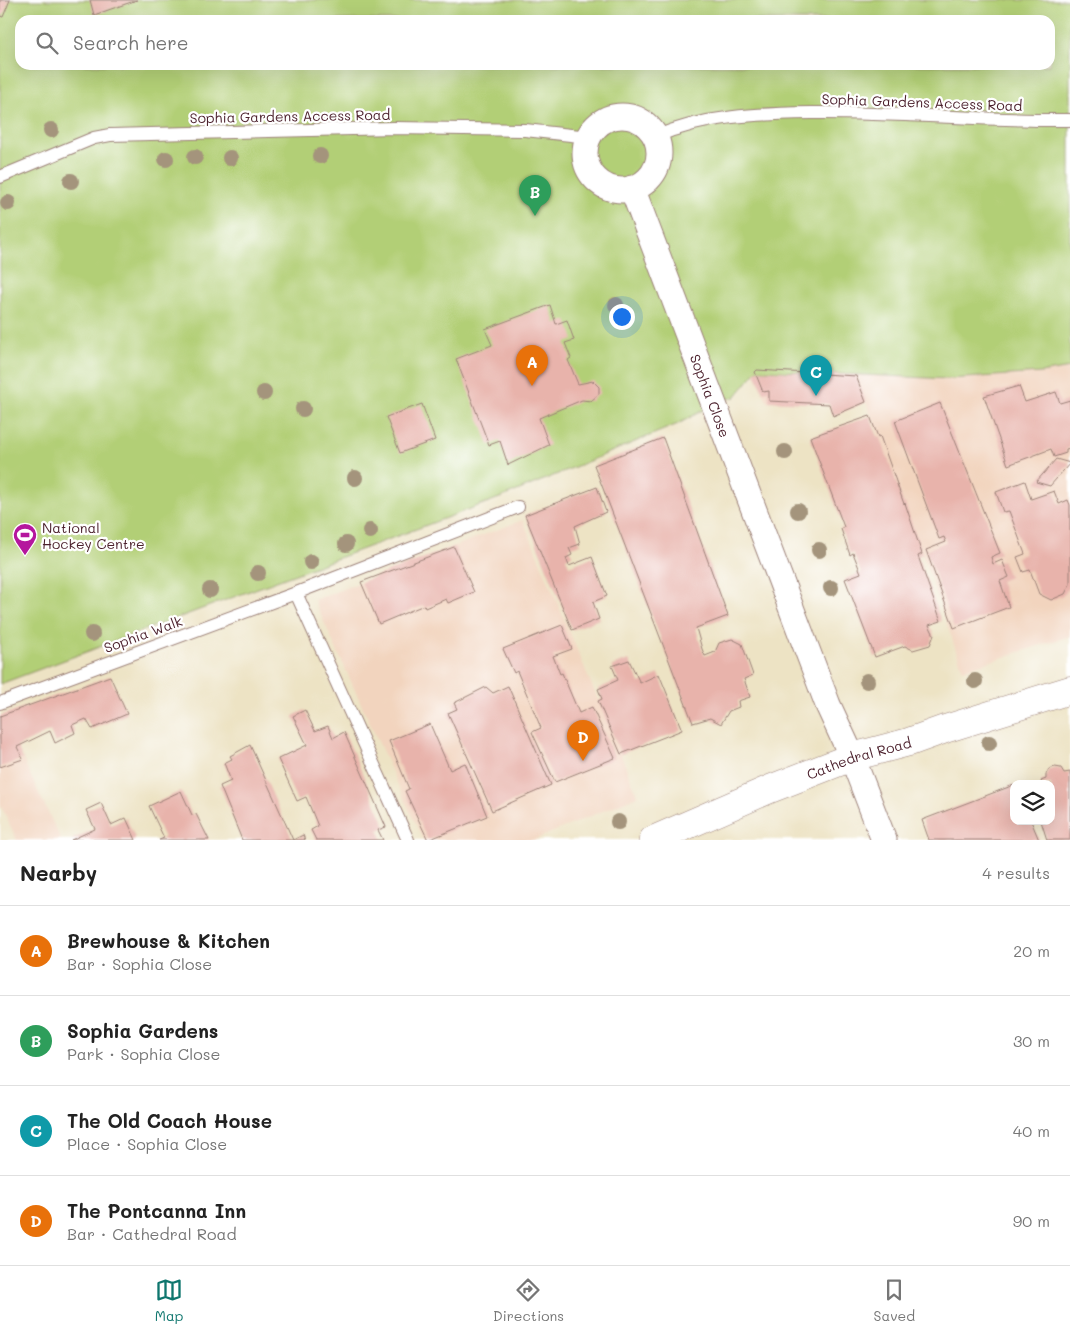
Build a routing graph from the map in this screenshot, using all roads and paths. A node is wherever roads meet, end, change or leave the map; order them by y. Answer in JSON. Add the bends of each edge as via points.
{"nodes":[{"id":1,"x":1070,"y":120,"type":"edge"},
{"id":2,"x":589,"y":137,"type":"junction"},
{"id":3,"x":655,"y":137,"type":"junction"},
{"id":4,"x":0,"y":177,"type":"edge"},
{"id":5,"x":632,"y":188,"type":"junction"},
{"id":6,"x":518,"y":507,"type":"dead end"},
{"id":7,"x":296,"y":593,"type":"junction"},
{"id":8,"x":1070,"y":690,"type":"edge"},
{"id":9,"x":0,"y":703,"type":"edge"},
{"id":10,"x":852,"y":757,"type":"junction"},
{"id":11,"x":408,"y":840,"type":"edge"},
{"id":12,"x":653,"y":840,"type":"edge"},
{"id":13,"x":884,"y":840,"type":"edge"}],
"edges":[{"from":1,"to":3,"type":"lane","name":"Sophia Gardens Access Road","via":[[865,112],[764,114],[702,121]]},
{"from":2,"to":3,"type":"street","via":[[602,122],[620,116],[641,121]]},
{"from":2,"to":4,"type":"lane","name":"Sophia Gardens Access Road","via":[[525,130],[431,128],[110,134]]},
{"from":2,"to":5,"type":"street","via":[[586,164],[591,173],[610,188]]},
{"from":3,"to":5,"type":"street","via":[[658,148],[655,168],[643,183]]},
{"from":5,"to":10,"type":"street","name":"Sophia Close","via":[[823,692]]},
{"from":6,"to":7,"type":"lane","name":"Sophia Walk"},
{"from":7,"to":9,"type":"lane","name":"Sophia Walk"},
{"from":7,"to":11,"type":"lane"},
{"from":8,"to":10,"type":"main road","name":"Cathedral Road"},
{"from":10,"to":12,"type":"main road","name":"Cathedral Road"},
{"from":10,"to":13,"type":"street","name":"Sophia Close"}]}
